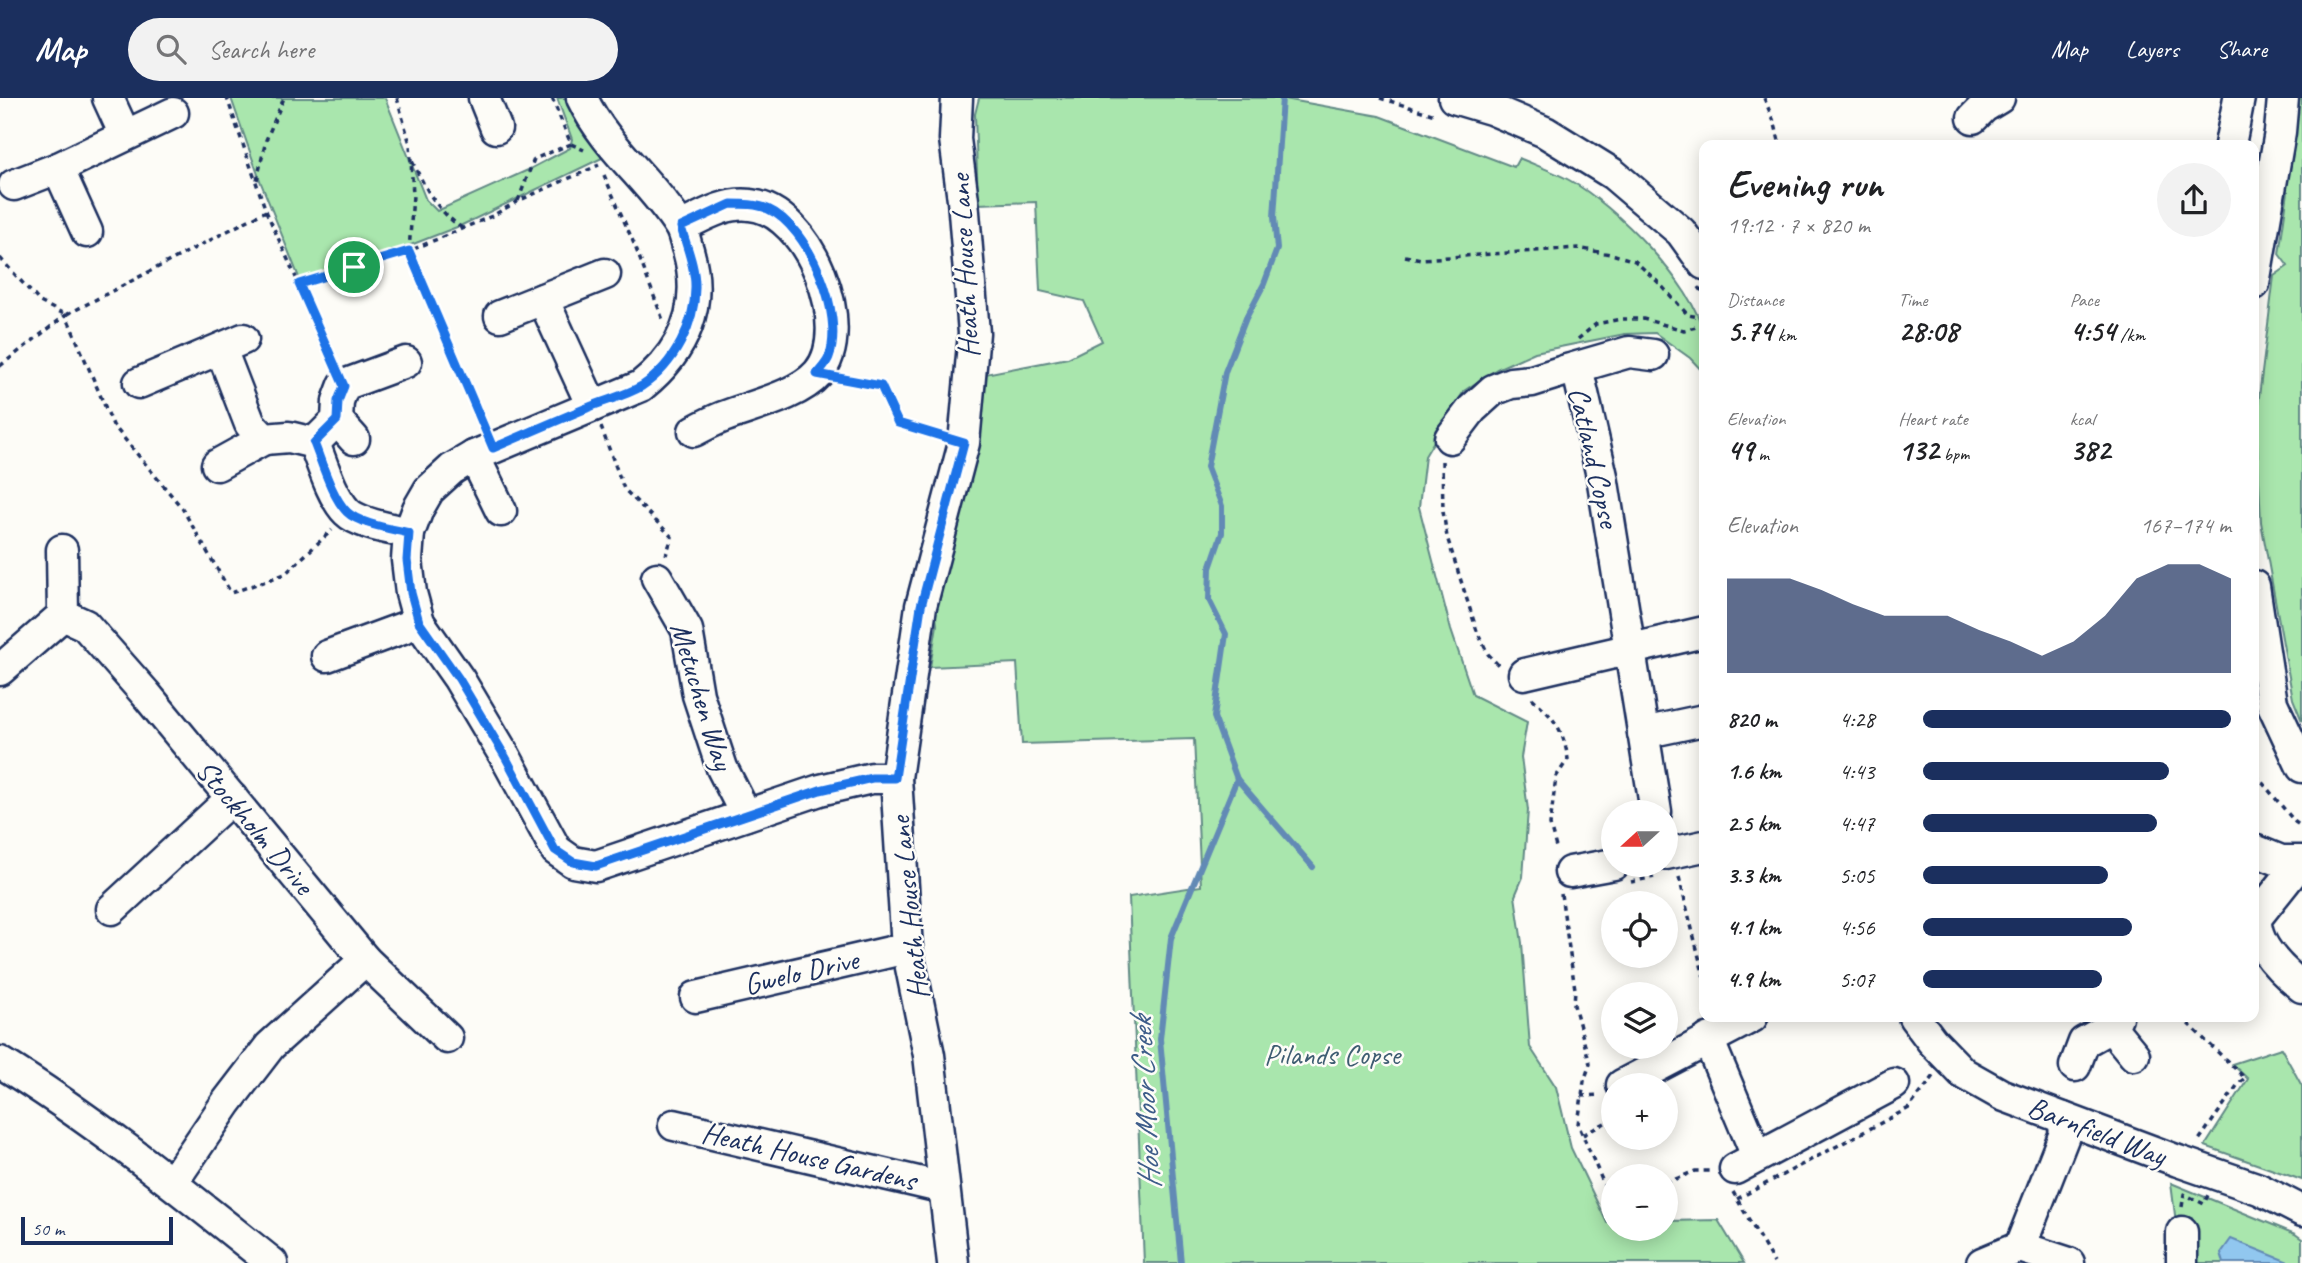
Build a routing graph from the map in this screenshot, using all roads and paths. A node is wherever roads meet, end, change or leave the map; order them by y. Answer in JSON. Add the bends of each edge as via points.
{"nodes":[{"id":1,"x":108,"y":98,"type":"edge"},
{"id":2,"x":227,"y":98,"type":"edge"},
{"id":3,"x":284,"y":98,"type":"edge"},
{"id":4,"x":397,"y":98,"type":"edge"},
{"id":5,"x":484,"y":98,"type":"edge"},
{"id":6,"x":582,"y":98,"type":"edge"},
{"id":7,"x":957,"y":98,"type":"edge"},
{"id":8,"x":1380,"y":98,"type":"edge"},
{"id":9,"x":1764,"y":98,"type":"edge"},
{"id":10,"x":1999,"y":98,"type":"edge"},
{"id":11,"x":2239,"y":98,"type":"edge"},
{"id":12,"x":2277,"y":107,"type":"edge"},
{"id":13,"x":1450,"y":108,"type":"edge"},
{"id":14,"x":173,"y":113,"type":"dead end"},
{"id":15,"x":1973,"y":118,"type":"dead end"},
{"id":16,"x":496,"y":128,"type":"dead end"},
{"id":17,"x":125,"y":135,"type":"junction"},
{"id":18,"x":1779,"y":140,"type":"edge"},
{"id":19,"x":2231,"y":140,"type":"edge"},
{"id":20,"x":571,"y":144,"type":"dead end"},
{"id":21,"x":411,"y":159,"type":"junction"},
{"id":22,"x":58,"y":167,"type":"junction"},
{"id":23,"x":256,"y":182,"type":"junction"},
{"id":24,"x":13,"y":185,"type":"dead end"},
{"id":25,"x":518,"y":201,"type":"junction"},
{"id":26,"x":266,"y":211,"type":"junction"},
{"id":27,"x":681,"y":227,"type":"junction"},
{"id":28,"x":462,"y":229,"type":"junction"},
{"id":29,"x":87,"y":232,"type":"dead end"},
{"id":30,"x":409,"y":251,"type":"junction"},
{"id":31,"x":1405,"y":256,"type":"dead end"},
{"id":32,"x":0,"y":258,"type":"edge"},
{"id":33,"x":2262,"y":268,"type":"edge"},
{"id":34,"x":1699,"y":270,"type":"edge"},
{"id":35,"x":605,"y":274,"type":"dead end"},
{"id":36,"x":299,"y":284,"type":"junction"},
{"id":37,"x":543,"y":299,"type":"junction"},
{"id":38,"x":66,"y":315,"type":"junction"},
{"id":39,"x":500,"y":316,"type":"dead end"},
{"id":40,"x":1699,"y":317,"type":"edge"},
{"id":41,"x":675,"y":352,"type":"junction"},
{"id":42,"x":1654,"y":355,"type":"dead end"},
{"id":43,"x":406,"y":362,"type":"dead end"},
{"id":44,"x":0,"y":366,"type":"edge"},
{"id":45,"x":1567,"y":370,"type":"junction"},
{"id":46,"x":817,"y":374,"type":"junction"},
{"id":47,"x":139,"y":383,"type":"dead end"},
{"id":48,"x":344,"y":386,"type":"junction"},
{"id":49,"x":592,"y":406,"type":"junction"},
{"id":50,"x":709,"y":416,"type":"dead end"},
{"id":51,"x":1450,"y":438,"type":"dead end"},
{"id":52,"x":264,"y":439,"type":"junction"},
{"id":53,"x":314,"y":443,"type":"junction"},
{"id":54,"x":964,"y":443,"type":"junction"},
{"id":55,"x":483,"y":452,"type":"junction"},
{"id":56,"x":217,"y":465,"type":"dead end"},
{"id":57,"x":501,"y":511,"type":"dead end"},
{"id":58,"x":348,"y":514,"type":"junction"},
{"id":59,"x":409,"y":533,"type":"junction"},
{"id":60,"x":62,"y":550,"type":"dead end"},
{"id":61,"x":657,"y":578,"type":"joint"},
{"id":62,"x":63,"y":615,"type":"junction"},
{"id":63,"x":2259,"y":615,"type":"edge"},
{"id":64,"x":419,"y":622,"type":"junction"},
{"id":65,"x":1699,"y":633,"type":"edge"},
{"id":66,"x":2262,"y":633,"type":"junction"},
{"id":67,"x":1630,"y":648,"type":"junction"},
{"id":68,"x":327,"y":656,"type":"dead end"},
{"id":69,"x":0,"y":670,"type":"edge"},
{"id":70,"x":1524,"y":674,"type":"dead end"},
{"id":71,"x":1699,"y":721,"type":"edge"},
{"id":72,"x":1643,"y":733,"type":"junction"},
{"id":73,"x":2302,"y":759,"type":"edge"},
{"id":74,"x":2302,"y":767,"type":"edge"},
{"id":75,"x":895,"y":778,"type":"junction"},
{"id":76,"x":2259,"y":779,"type":"edge"},
{"id":77,"x":232,"y":798,"type":"junction"},
{"id":78,"x":1654,"y":800,"type":"edge"},
{"id":79,"x":746,"y":815,"type":"junction"},
{"id":80,"x":2302,"y":827,"type":"edge"},
{"id":81,"x":1699,"y":847,"type":"edge"},
{"id":82,"x":1678,"y":851,"type":"edge"},
{"id":83,"x":2259,"y":853,"type":"edge"},
{"id":84,"x":1601,"y":866,"type":"edge"},
{"id":85,"x":2294,"y":871,"type":"edge"},
{"id":86,"x":1570,"y":872,"type":"dead end"},
{"id":87,"x":1678,"y":872,"type":"edge"},
{"id":88,"x":111,"y":912,"type":"dead end"},
{"id":89,"x":2259,"y":914,"type":"edge"},
{"id":90,"x":2259,"y":932,"type":"edge"},
{"id":91,"x":906,"y":948,"type":"junction"},
{"id":92,"x":1699,"y":957,"type":"edge"},
{"id":93,"x":365,"y":960,"type":"junction"},
{"id":94,"x":2302,"y":987,"type":"edge"},
{"id":95,"x":696,"y":997,"type":"dead end"},
{"id":96,"x":1742,"y":1022,"type":"edge"},
{"id":97,"x":1918,"y":1022,"type":"edge"},
{"id":98,"x":2114,"y":1022,"type":"edge"},
{"id":99,"x":2186,"y":1022,"type":"edge"},
{"id":100,"x":447,"y":1038,"type":"dead end"},
{"id":101,"x":1708,"y":1039,"type":"junction"},
{"id":102,"x":2134,"y":1055,"type":"dead end"},
{"id":103,"x":0,"y":1062,"type":"edge"},
{"id":104,"x":2075,"y":1066,"type":"dead end"},
{"id":105,"x":1648,"y":1073,"type":"edge"},
{"id":106,"x":1894,"y":1084,"type":"dead end"},
{"id":107,"x":1601,"y":1105,"type":"edge"},
{"id":108,"x":2063,"y":1118,"type":"junction"},
{"id":109,"x":674,"y":1125,"type":"dead end"},
{"id":110,"x":1583,"y":1135,"type":"dead end"},
{"id":111,"x":2193,"y":1148,"type":"dead end"},
{"id":112,"x":1735,"y":1172,"type":"junction"},
{"id":113,"x":1678,"y":1178,"type":"edge"},
{"id":114,"x":172,"y":1183,"type":"junction"},
{"id":115,"x":944,"y":1188,"type":"junction"},
{"id":116,"x":2211,"y":1190,"type":"dead end"},
{"id":117,"x":2302,"y":1211,"type":"edge"},
{"id":118,"x":2182,"y":1232,"type":"joint"},
{"id":119,"x":2020,"y":1247,"type":"junction"},
{"id":120,"x":272,"y":1263,"type":"edge"},
{"id":121,"x":953,"y":1263,"type":"edge"},
{"id":122,"x":1774,"y":1263,"type":"edge"},
{"id":123,"x":1982,"y":1263,"type":"edge"},
{"id":124,"x":2066,"y":1263,"type":"edge"},
{"id":125,"x":2182,"y":1263,"type":"edge"}],
"edges":[{"from":1,"to":17,"type":"street"},
{"from":2,"to":23,"type":"path"},
{"from":3,"to":23,"type":"path"},
{"from":4,"to":21,"type":"path"},
{"from":5,"to":16,"type":"street"},
{"from":6,"to":27,"type":"street","via":[[607,138]]},
{"from":7,"to":54,"type":"street","name":"Heath House Lane","via":[[955,139],[974,333]]},
{"from":8,"to":13,"type":"path"},
{"from":9,"to":18,"type":"path"},
{"from":10,"to":15,"type":"street"},
{"from":11,"to":19,"type":"street"},
{"from":12,"to":33,"type":"street"},
{"from":13,"to":34,"type":"street","via":[[1491,109],[1545,132],[1613,174],[1681,232]]},
{"from":14,"to":17,"type":"street"},
{"from":17,"to":22,"type":"street"},
{"from":20,"to":25,"type":"path","via":[[534,159]]},
{"from":21,"to":28,"type":"path","via":[[433,202]]},
{"from":21,"to":30,"type":"path"},
{"from":22,"to":24,"type":"street"},
{"from":22,"to":29,"type":"street"},
{"from":23,"to":26,"type":"path"},
{"from":25,"to":28,"type":"path"},
{"from":25,"to":41,"type":"path","via":[[600,165]]},
{"from":26,"to":36,"type":"path"},
{"from":26,"to":38,"type":"path"},
{"from":27,"to":41,"type":"street","via":[[695,284],[693,308]]},
{"from":27,"to":46,"type":"street","via":[[731,204],[768,209],[796,231],[811,253],[831,309],[829,357]]},
{"from":28,"to":30,"type":"path"},
{"from":30,"to":36,"type":"path"},
{"from":30,"to":55,"type":"path"},
{"from":31,"to":40,"type":"path","via":[[1421,259],[1578,248],[1615,255],[1635,261],[1688,315]]},
{"from":32,"to":38,"type":"path","via":[[40,302]]},
{"from":35,"to":37,"type":"street"},
{"from":36,"to":48,"type":"path"},
{"from":37,"to":39,"type":"street"},
{"from":37,"to":49,"type":"street"},
{"from":38,"to":44,"type":"path"},
{"from":38,"to":58,"type":"path","via":[[113,425],[182,508],[231,593],[285,574]]},
{"from":41,"to":49,"type":"street","via":[[641,386]]},
{"from":42,"to":45,"type":"street","via":[[1629,352]]},
{"from":43,"to":48,"type":"street"},
{"from":45,"to":51,"type":"street","name":"Catland Copse","via":[[1493,390]]},
{"from":45,"to":67,"type":"street","name":"Catland Copse","via":[[1578,376],[1602,476]]},
{"from":46,"to":50,"type":"street","via":[[791,392]]},
{"from":46,"to":54,"type":"path","via":[[881,386],[898,423]]},
{"from":47,"to":52,"type":"street","via":[[232,344],[250,424]]},
{"from":48,"to":53,"type":"street","via":[[338,401],[346,429]]},
{"from":49,"to":55,"type":"street"},
{"from":49,"to":61,"type":"path","via":[[624,489],[673,537]]},
{"from":52,"to":53,"type":"street"},
{"from":52,"to":56,"type":"street"},
{"from":53,"to":58,"type":"street"},
{"from":54,"to":75,"type":"street","name":"Heath House Lane","via":[[921,606]]},
{"from":55,"to":57,"type":"street"},
{"from":55,"to":59,"type":"street","via":[[452,469],[429,490]]},
{"from":58,"to":59,"type":"street"},
{"from":59,"to":64,"type":"street","via":[[407,560]]},
{"from":60,"to":62,"type":"street"},
{"from":61,"to":79,"type":"street","name":"Metuchen Way","via":[[687,630],[698,695],[722,768]]},
{"from":62,"to":69,"type":"street"},
{"from":62,"to":77,"type":"street","name":"Stockholm Drive","via":[[85,625]]},
{"from":63,"to":66,"type":"street"},
{"from":64,"to":68,"type":"street"},
{"from":64,"to":79,"type":"street","via":[[459,679],[555,850],[573,862],[596,866]]},
{"from":65,"to":67,"type":"street"},
{"from":66,"to":73,"type":"street"},
{"from":66,"to":74,"type":"street","via":[[2272,703]]},
{"from":67,"to":70,"type":"street"},
{"from":67,"to":72,"type":"street","name":"Catland Copse"},
{"from":71,"to":72,"type":"street"},
{"from":72,"to":78,"type":"street","name":"Catland Copse"},
{"from":75,"to":79,"type":"street","via":[[872,778],[820,790]]},
{"from":75,"to":91,"type":"street","name":"Heath House Lane"},
{"from":76,"to":80,"type":"path"},
{"from":77,"to":88,"type":"street"},
{"from":77,"to":93,"type":"street","name":"Stockholm Drive"},
{"from":81,"to":82,"type":"street"},
{"from":83,"to":85,"type":"street"},
{"from":84,"to":86,"type":"street"},
{"from":85,"to":89,"type":"street"},
{"from":87,"to":92,"type":"path"},
{"from":90,"to":94,"type":"street","via":[[2284,972]]},
{"from":91,"to":95,"type":"street","name":"Gwelo Drive"},
{"from":91,"to":115,"type":"street","name":"Heath House Lane","via":[[929,1055]]},
{"from":93,"to":100,"type":"street","name":"Stockholm Drive"},
{"from":93,"to":114,"type":"street","via":[[270,1046]]},
{"from":96,"to":101,"type":"street"},
{"from":97,"to":108,"type":"street","name":"Barnfield Way","via":[[1963,1073],[2002,1095]]},
{"from":98,"to":102,"type":"street"},
{"from":98,"to":104,"type":"street","via":[[2084,1042]]},
{"from":99,"to":111,"type":"path","via":[[2245,1078]]},
{"from":101,"to":105,"type":"street"},
{"from":101,"to":112,"type":"street"},
{"from":103,"to":114,"type":"street"},
{"from":106,"to":112,"type":"street"},
{"from":107,"to":110,"type":"path"},
{"from":108,"to":117,"type":"street","name":"Barnfield Way","via":[[2259,1189]]},
{"from":108,"to":119,"type":"street","via":[[2065,1133]]},
{"from":109,"to":115,"type":"street","name":"Heath House Gardens"},
{"from":112,"to":113,"type":"path","via":[[1695,1171]]},
{"from":112,"to":122,"type":"path"},
{"from":114,"to":120,"type":"street"},
{"from":115,"to":121,"type":"street","name":"Heath House Lane"},
{"from":116,"to":118,"type":"path","via":[[2204,1204],[2184,1194]]},
{"from":118,"to":125,"type":"street"},
{"from":119,"to":123,"type":"street"},
{"from":119,"to":124,"type":"street"}]}
